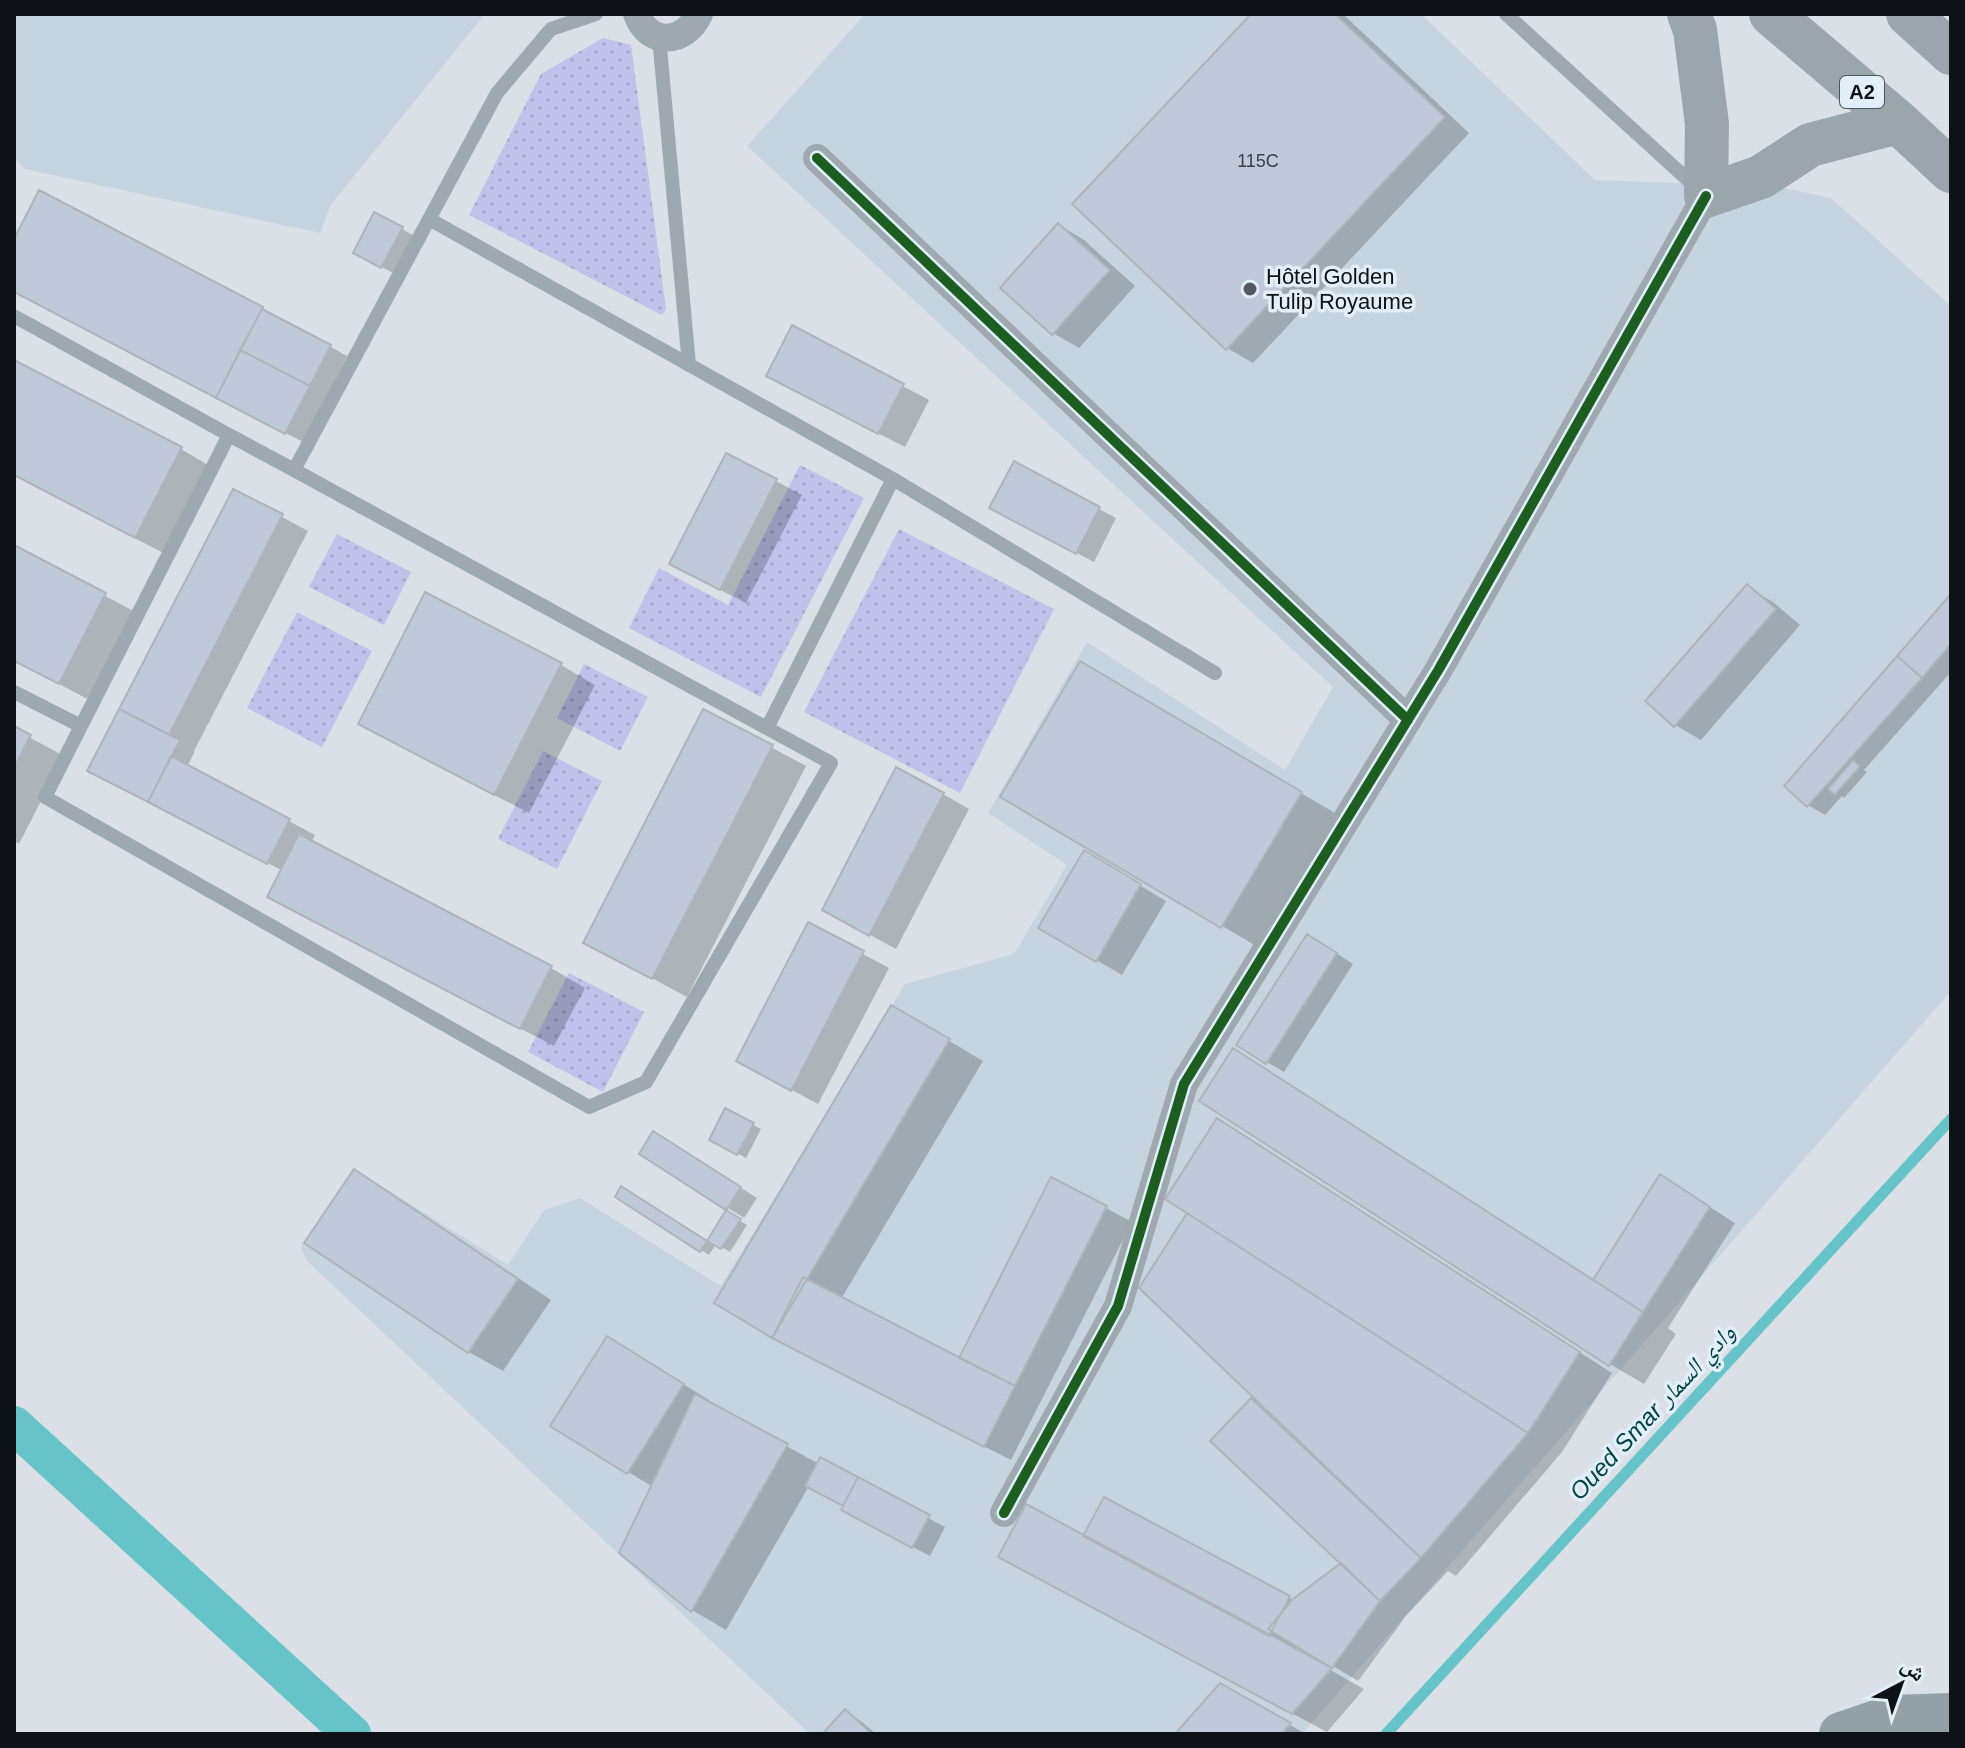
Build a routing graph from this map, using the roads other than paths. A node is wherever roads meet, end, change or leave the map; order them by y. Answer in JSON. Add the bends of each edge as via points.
{"nodes":[{"id":1,"x":596,"y":14,"type":"edge"},
{"id":2,"x":637,"y":14,"type":"edge"},
{"id":3,"x":1506,"y":14,"type":"edge"},
{"id":4,"x":1689,"y":14,"type":"edge"},
{"id":5,"x":1771,"y":14,"type":"edge"},
{"id":6,"x":1908,"y":14,"type":"edge"},
{"id":7,"x":698,"y":18,"type":"edge"},
{"id":8,"x":659,"y":37,"type":"junction"},
{"id":9,"x":1951,"y":53,"type":"edge"},
{"id":10,"x":1898,"y":122,"type":"junction"},
{"id":11,"x":817,"y":158,"type":"dead end"},
{"id":12,"x":1951,"y":171,"type":"edge"},
{"id":13,"x":1706,"y":196,"type":"junction"},
{"id":14,"x":429,"y":219,"type":"junction"},
{"id":15,"x":14,"y":316,"type":"edge"},
{"id":16,"x":689,"y":365,"type":"junction"},
{"id":17,"x":229,"y":435,"type":"junction"},
{"id":18,"x":294,"y":470,"type":"junction"},
{"id":19,"x":893,"y":479,"type":"junction"},
{"id":20,"x":1215,"y":673,"type":"dead end"},
{"id":21,"x":14,"y":692,"type":"edge"},
{"id":22,"x":1408,"y":720,"type":"junction"},
{"id":23,"x":81,"y":726,"type":"junction"},
{"id":24,"x":767,"y":728,"type":"junction"},
{"id":25,"x":1004,"y":1513,"type":"dead end"},
{"id":26,"x":1951,"y":1715,"type":"edge"},
{"id":27,"x":1841,"y":1734,"type":"edge"}],
"edges":[{"from":1,"to":14,"type":"lane","via":[[551,29],[497,93]]},
{"from":2,"to":8,"type":"street"},
{"from":3,"to":13,"type":"lane"},
{"from":4,"to":13,"type":"highway","via":[[1707,124]]},
{"from":5,"to":10,"type":"highway","number":"A2"},
{"from":6,"to":9,"type":"highway"},
{"from":7,"to":8,"type":"street","via":[[685,33]]},
{"from":8,"to":16,"type":"lane"},
{"from":10,"to":12,"type":"highway","number":"A2"},
{"from":10,"to":13,"type":"highway","via":[[1810,145],[1761,177]]},
{"from":11,"to":22,"type":"street"},
{"from":13,"to":22,"type":"street"},
{"from":14,"to":16,"type":"lane"},
{"from":14,"to":18,"type":"lane"},
{"from":15,"to":17,"type":"lane"},
{"from":16,"to":19,"type":"lane"},
{"from":17,"to":18,"type":"lane"},
{"from":17,"to":23,"type":"lane"},
{"from":18,"to":24,"type":"lane"},
{"from":19,"to":20,"type":"lane"},
{"from":19,"to":24,"type":"lane"},
{"from":21,"to":23,"type":"lane"},
{"from":22,"to":25,"type":"street","via":[[1184,1084],[1118,1306]]},
{"from":23,"to":24,"type":"lane","via":[[45,797],[589,1107],[646,1082],[831,763]]},
{"from":26,"to":27,"type":"main road","via":[[1891,1717]]}]}
